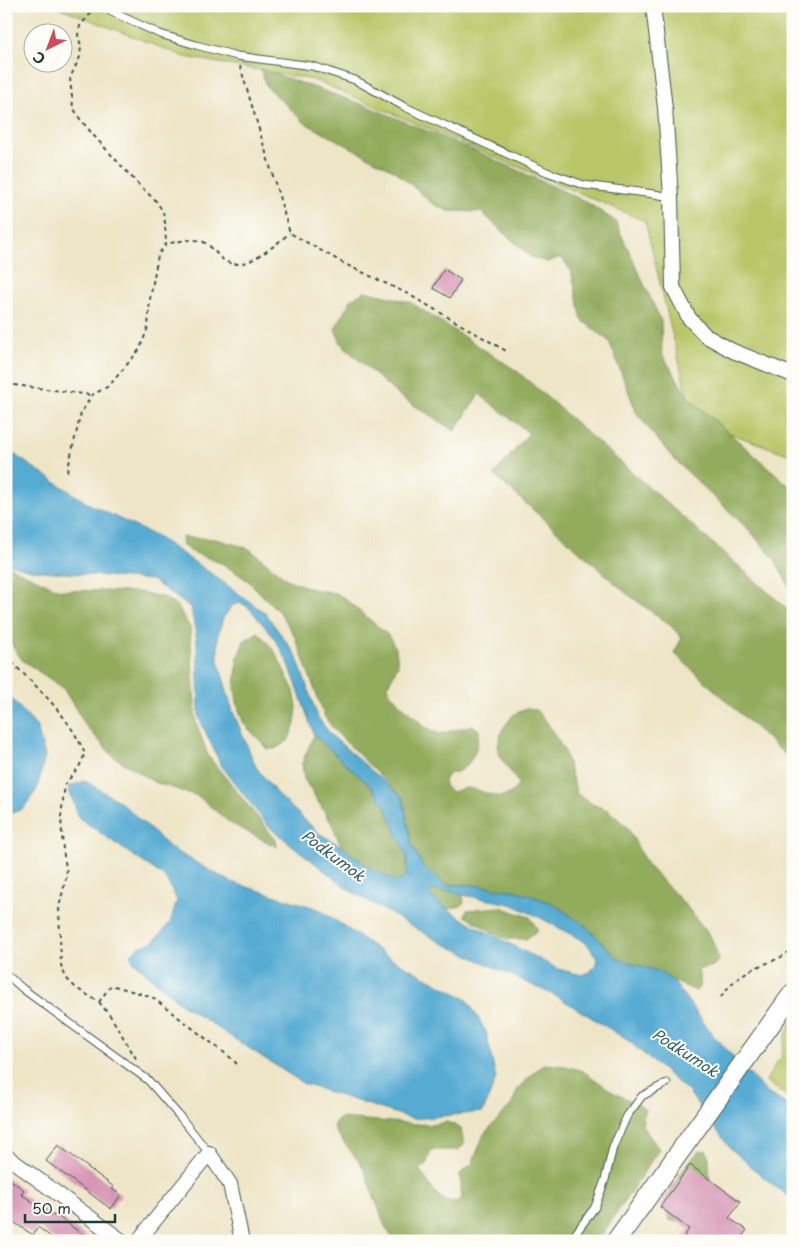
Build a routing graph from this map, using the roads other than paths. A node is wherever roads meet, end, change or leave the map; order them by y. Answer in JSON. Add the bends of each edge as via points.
{"nodes":[{"id":1,"x":99,"y":6,"type":"edge"},
{"id":2,"x":653,"y":6,"type":"edge"},
{"id":3,"x":671,"y":197,"type":"junction"},
{"id":4,"x":793,"y":374,"type":"edge"},
{"id":5,"x":6,"y":974,"type":"edge"},
{"id":6,"x":793,"y":993,"type":"edge"},
{"id":7,"x":667,"y":1083,"type":"dead end"},
{"id":8,"x":209,"y":1153,"type":"junction"},
{"id":9,"x":6,"y":1156,"type":"edge"},
{"id":10,"x":122,"y":1241,"type":"edge"},
{"id":11,"x":138,"y":1241,"type":"edge"},
{"id":12,"x":242,"y":1241,"type":"edge"},
{"id":13,"x":570,"y":1241,"type":"edge"},
{"id":14,"x":616,"y":1241,"type":"edge"}],
"edges":[{"from":1,"to":3,"type":"lane","via":[[160,34],[196,45],[236,56],[312,66],[355,80],[405,107],[547,172],[584,185]]},
{"from":2,"to":3,"type":"street"},
{"from":3,"to":4,"type":"street","via":[[673,287],[689,318],[706,336],[733,351]]},
{"from":5,"to":8,"type":"lane","via":[[148,1080]]},
{"from":6,"to":14,"type":"street"},
{"from":7,"to":13,"type":"lane","via":[[642,1096],[627,1116],[613,1147],[594,1207]]},
{"from":8,"to":11,"type":"street"},
{"from":8,"to":12,"type":"street","via":[[230,1184]]},
{"from":9,"to":10,"type":"street"}]}
